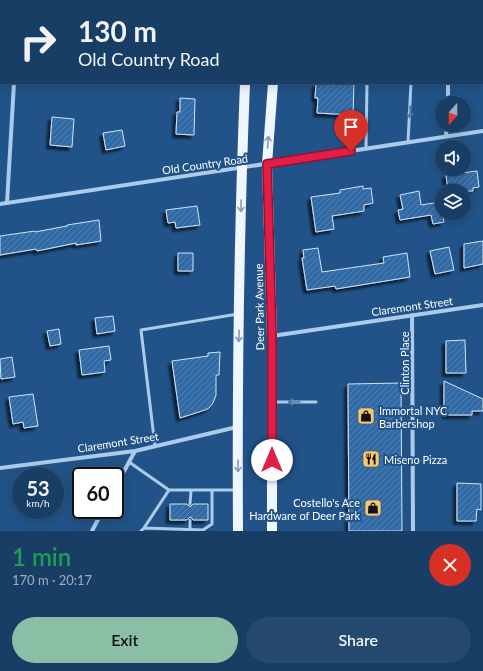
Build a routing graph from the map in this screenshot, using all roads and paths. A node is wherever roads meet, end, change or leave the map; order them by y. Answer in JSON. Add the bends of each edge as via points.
{"nodes":[{"id":1,"x":14,"y":84,"type":"edge"},
{"id":2,"x":245,"y":84,"type":"edge"},
{"id":3,"x":273,"y":84,"type":"edge"},
{"id":4,"x":367,"y":84,"type":"edge"},
{"id":5,"x":411,"y":84,"type":"edge"},
{"id":6,"x":448,"y":84,"type":"edge"},
{"id":7,"x":448,"y":96,"type":"edge"},
{"id":8,"x":483,"y":131,"type":"edge"},
{"id":9,"x":446,"y":132,"type":"edge"},
{"id":10,"x":446,"y":136,"type":"junction"},
{"id":11,"x":408,"y":142,"type":"junction"},
{"id":12,"x":366,"y":149,"type":"junction"},
{"id":13,"x":267,"y":164,"type":"junction"},
{"id":14,"x":242,"y":167,"type":"junction"},
{"id":15,"x":7,"y":203,"type":"junction"},
{"id":16,"x":0,"y":204,"type":"edge"},
{"id":17,"x":483,"y":305,"type":"edge"},
{"id":18,"x":239,"y":314,"type":"junction"},
{"id":19,"x":412,"y":315,"type":"junction"},
{"id":20,"x":272,"y":336,"type":"junction"},
{"id":21,"x":272,"y":402,"type":"junction"},
{"id":22,"x":316,"y":402,"type":"dead end"},
{"id":23,"x":237,"y":427,"type":"junction"},
{"id":24,"x":155,"y":446,"type":"junction"},
{"id":25,"x":135,"y":451,"type":"junction"},
{"id":26,"x":129,"y":462,"type":"junction"},
{"id":27,"x":0,"y":468,"type":"edge"},
{"id":28,"x":124,"y":471,"type":"edge"},
{"id":29,"x":169,"y":490,"type":"junction"},
{"id":30,"x":212,"y":490,"type":"junction"},
{"id":31,"x":238,"y":490,"type":"junction"},
{"id":32,"x":191,"y":491,"type":"junction"},
{"id":33,"x":190,"y":504,"type":"dead end"},
{"id":34,"x":98,"y":519,"type":"edge"},
{"id":35,"x":190,"y":520,"type":"dead end"},
{"id":36,"x":143,"y":530,"type":"edge"},
{"id":37,"x":190,"y":530,"type":"junction"},
{"id":38,"x":203,"y":530,"type":"edge"},
{"id":39,"x":92,"y":531,"type":"edge"},
{"id":40,"x":238,"y":531,"type":"edge"},
{"id":41,"x":272,"y":531,"type":"edge"},
{"id":42,"x":413,"y":531,"type":"edge"}],
"edges":[{"from":1,"to":15,"type":"street"},
{"from":2,"to":14,"type":"main road","name":"Deer Park Avenue"},
{"from":13,"to":3,"type":"main road","name":"Deer Park Avenue","one_way":true},
{"from":4,"to":12,"type":"lane"},
{"from":5,"to":11,"type":"lane","one_way":true},
{"from":6,"to":7,"type":"street"},
{"from":8,"to":10,"type":"street","name":"Old Country Road"},
{"from":9,"to":10,"type":"street"},
{"from":10,"to":11,"type":"street","name":"Old Country Road"},
{"from":11,"to":12,"type":"street","name":"Old Country Road"},
{"from":12,"to":13,"type":"street","name":"Old Country Road"},
{"from":13,"to":14,"type":"street","name":"Old Country Road"},
{"from":13,"to":20,"type":"main road","name":"Deer Park Avenue"},
{"from":14,"to":15,"type":"street","name":"Old Country Road"},
{"from":14,"to":18,"type":"main road","name":"Deer Park Avenue","one_way":true},
{"from":15,"to":16,"type":"street","name":"Old Country Road"},
{"from":17,"to":19,"type":"street","name":"Claremont Street"},
{"from":18,"to":23,"type":"main road","name":"Deer Park Avenue","one_way":true},
{"from":18,"to":24,"type":"lane","via":[[141,330]]},
{"from":19,"to":20,"type":"street","name":"Claremont Street"},
{"from":19,"to":42,"type":"street","name":"Clinton Place"},
{"from":20,"to":21,"type":"main road","name":"Deer Park Avenue"},
{"from":22,"to":21,"type":"lane","one_way":true},
{"from":21,"to":41,"type":"main road","name":"Deer Park Avenue"},
{"from":23,"to":24,"type":"street","name":"Claremont Street"},
{"from":23,"to":31,"type":"main road","name":"Deer Park Avenue","one_way":true},
{"from":24,"to":25,"type":"street","name":"Claremont Street"},
{"from":25,"to":26,"type":"street"},
{"from":25,"to":27,"type":"street","name":"Claremont Street"},
{"from":26,"to":28,"type":"street"},
{"from":26,"to":29,"type":"lane"},
{"from":29,"to":32,"type":"lane"},
{"from":29,"to":36,"type":"lane"},
{"from":30,"to":31,"type":"lane"},
{"from":30,"to":32,"type":"lane"},
{"from":30,"to":38,"type":"lane","via":[[212,524]]},
{"from":31,"to":40,"type":"main road","name":"Deer Park Avenue"},
{"from":32,"to":33,"type":"lane"},
{"from":34,"to":39,"type":"street"},
{"from":35,"to":37,"type":"lane"},
{"from":36,"to":37,"type":"lane"},
{"from":37,"to":38,"type":"lane"}]}
